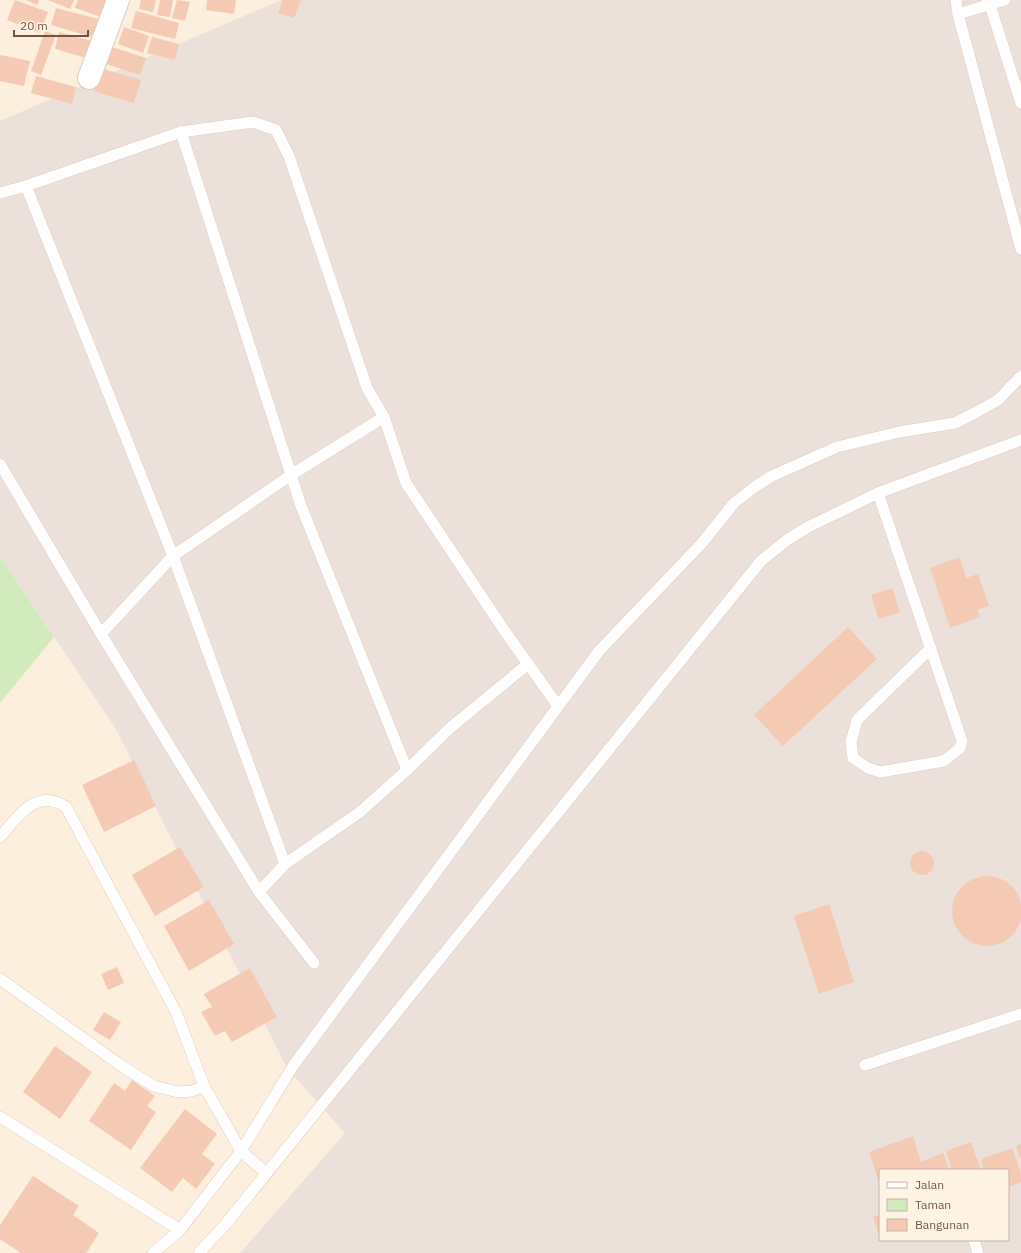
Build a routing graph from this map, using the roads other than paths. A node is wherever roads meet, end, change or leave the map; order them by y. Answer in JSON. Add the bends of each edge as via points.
{"nodes":[{"id":1,"x":118,"y":0,"type":"edge"},
{"id":2,"x":956,"y":0,"type":"edge"},
{"id":3,"x":1005,"y":0,"type":"edge"},
{"id":4,"x":988,"y":2,"type":"edge"},
{"id":5,"x":958,"y":14,"type":"junction"},
{"id":6,"x":88,"y":78,"type":"dead end"},
{"id":7,"x":1021,"y":103,"type":"edge"},
{"id":8,"x":181,"y":132,"type":"junction"},
{"id":9,"x":26,"y":186,"type":"junction"},
{"id":10,"x":0,"y":193,"type":"edge"},
{"id":11,"x":1021,"y":249,"type":"edge"},
{"id":12,"x":1021,"y":376,"type":"edge"},
{"id":13,"x":384,"y":417,"type":"junction"},
{"id":14,"x":1021,"y":440,"type":"edge"},
{"id":15,"x":0,"y":464,"type":"edge"},
{"id":16,"x":291,"y":475,"type":"junction"},
{"id":17,"x":878,"y":493,"type":"junction"},
{"id":18,"x":173,"y":556,"type":"junction"},
{"id":19,"x":101,"y":634,"type":"junction"},
{"id":20,"x":930,"y":648,"type":"junction"},
{"id":21,"x":528,"y":664,"type":"junction"},
{"id":22,"x":558,"y":706,"type":"junction"},
{"id":23,"x":407,"y":770,"type":"junction"},
{"id":24,"x":0,"y":837,"type":"edge"},
{"id":25,"x":285,"y":864,"type":"junction"},
{"id":26,"x":259,"y":892,"type":"junction"},
{"id":27,"x":314,"y":963,"type":"dead end"},
{"id":28,"x":0,"y":979,"type":"edge"},
{"id":29,"x":1021,"y":1014,"type":"edge"},
{"id":30,"x":866,"y":1064,"type":"dead end"},
{"id":31,"x":204,"y":1086,"type":"junction"},
{"id":32,"x":0,"y":1117,"type":"edge"},
{"id":33,"x":241,"y":1152,"type":"junction"},
{"id":34,"x":266,"y":1173,"type":"junction"},
{"id":35,"x":180,"y":1230,"type":"junction"},
{"id":36,"x":974,"y":1241,"type":"edge"},
{"id":37,"x":153,"y":1253,"type":"edge"},
{"id":38,"x":199,"y":1253,"type":"edge"},
{"id":39,"x":978,"y":1253,"type":"edge"}],
"edges":[{"from":1,"to":6,"type":"street"},
{"from":2,"to":5,"type":"lane"},
{"from":3,"to":4,"type":"lane"},
{"from":4,"to":5,"type":"lane"},
{"from":4,"to":7,"type":"lane"},
{"from":5,"to":11,"type":"lane"},
{"from":8,"to":9,"type":"lane"},
{"from":8,"to":13,"type":"lane","via":[[253,122],[276,130],[289,156],[367,388]]},
{"from":8,"to":16,"type":"lane"},
{"from":9,"to":10,"type":"lane"},
{"from":9,"to":18,"type":"lane"},
{"from":12,"to":22,"type":"lane","via":[[998,400],[955,423],[899,432],[837,447],[772,476],[756,486],[734,503],[702,543],[599,651]]},
{"from":13,"to":16,"type":"lane"},
{"from":13,"to":21,"type":"lane","via":[[406,483]]},
{"from":14,"to":17,"type":"lane"},
{"from":15,"to":19,"type":"lane"},
{"from":16,"to":18,"type":"lane"},
{"from":16,"to":23,"type":"lane","via":[[301,506]]},
{"from":17,"to":20,"type":"lane"},
{"from":17,"to":34,"type":"lane","via":[[808,527],[761,561]]},
{"from":18,"to":19,"type":"lane"},
{"from":18,"to":25,"type":"lane"},
{"from":19,"to":26,"type":"lane"},
{"from":20,"to":20,"type":"lane","via":[[962,741],[960,748],[944,761],[880,772],[868,768],[853,758],[851,742],[857,720]]},
{"from":21,"to":22,"type":"lane"},
{"from":21,"to":23,"type":"lane","via":[[450,728]]},
{"from":22,"to":33,"type":"lane","via":[[293,1066]]},
{"from":23,"to":25,"type":"lane","via":[[360,812]]},
{"from":24,"to":31,"type":"lane","via":[[26,808],[37,802],[47,800],[66,807],[176,1012]]},
{"from":25,"to":26,"type":"lane"},
{"from":26,"to":27,"type":"lane"},
{"from":28,"to":31,"type":"lane","via":[[123,1067],[154,1086],[178,1092],[192,1092]]},
{"from":29,"to":30,"type":"lane"},
{"from":31,"to":33,"type":"lane"},
{"from":32,"to":35,"type":"lane"},
{"from":33,"to":34,"type":"lane"},
{"from":33,"to":35,"type":"lane"},
{"from":34,"to":38,"type":"lane"},
{"from":35,"to":37,"type":"lane"},
{"from":36,"to":39,"type":"lane"}]}
